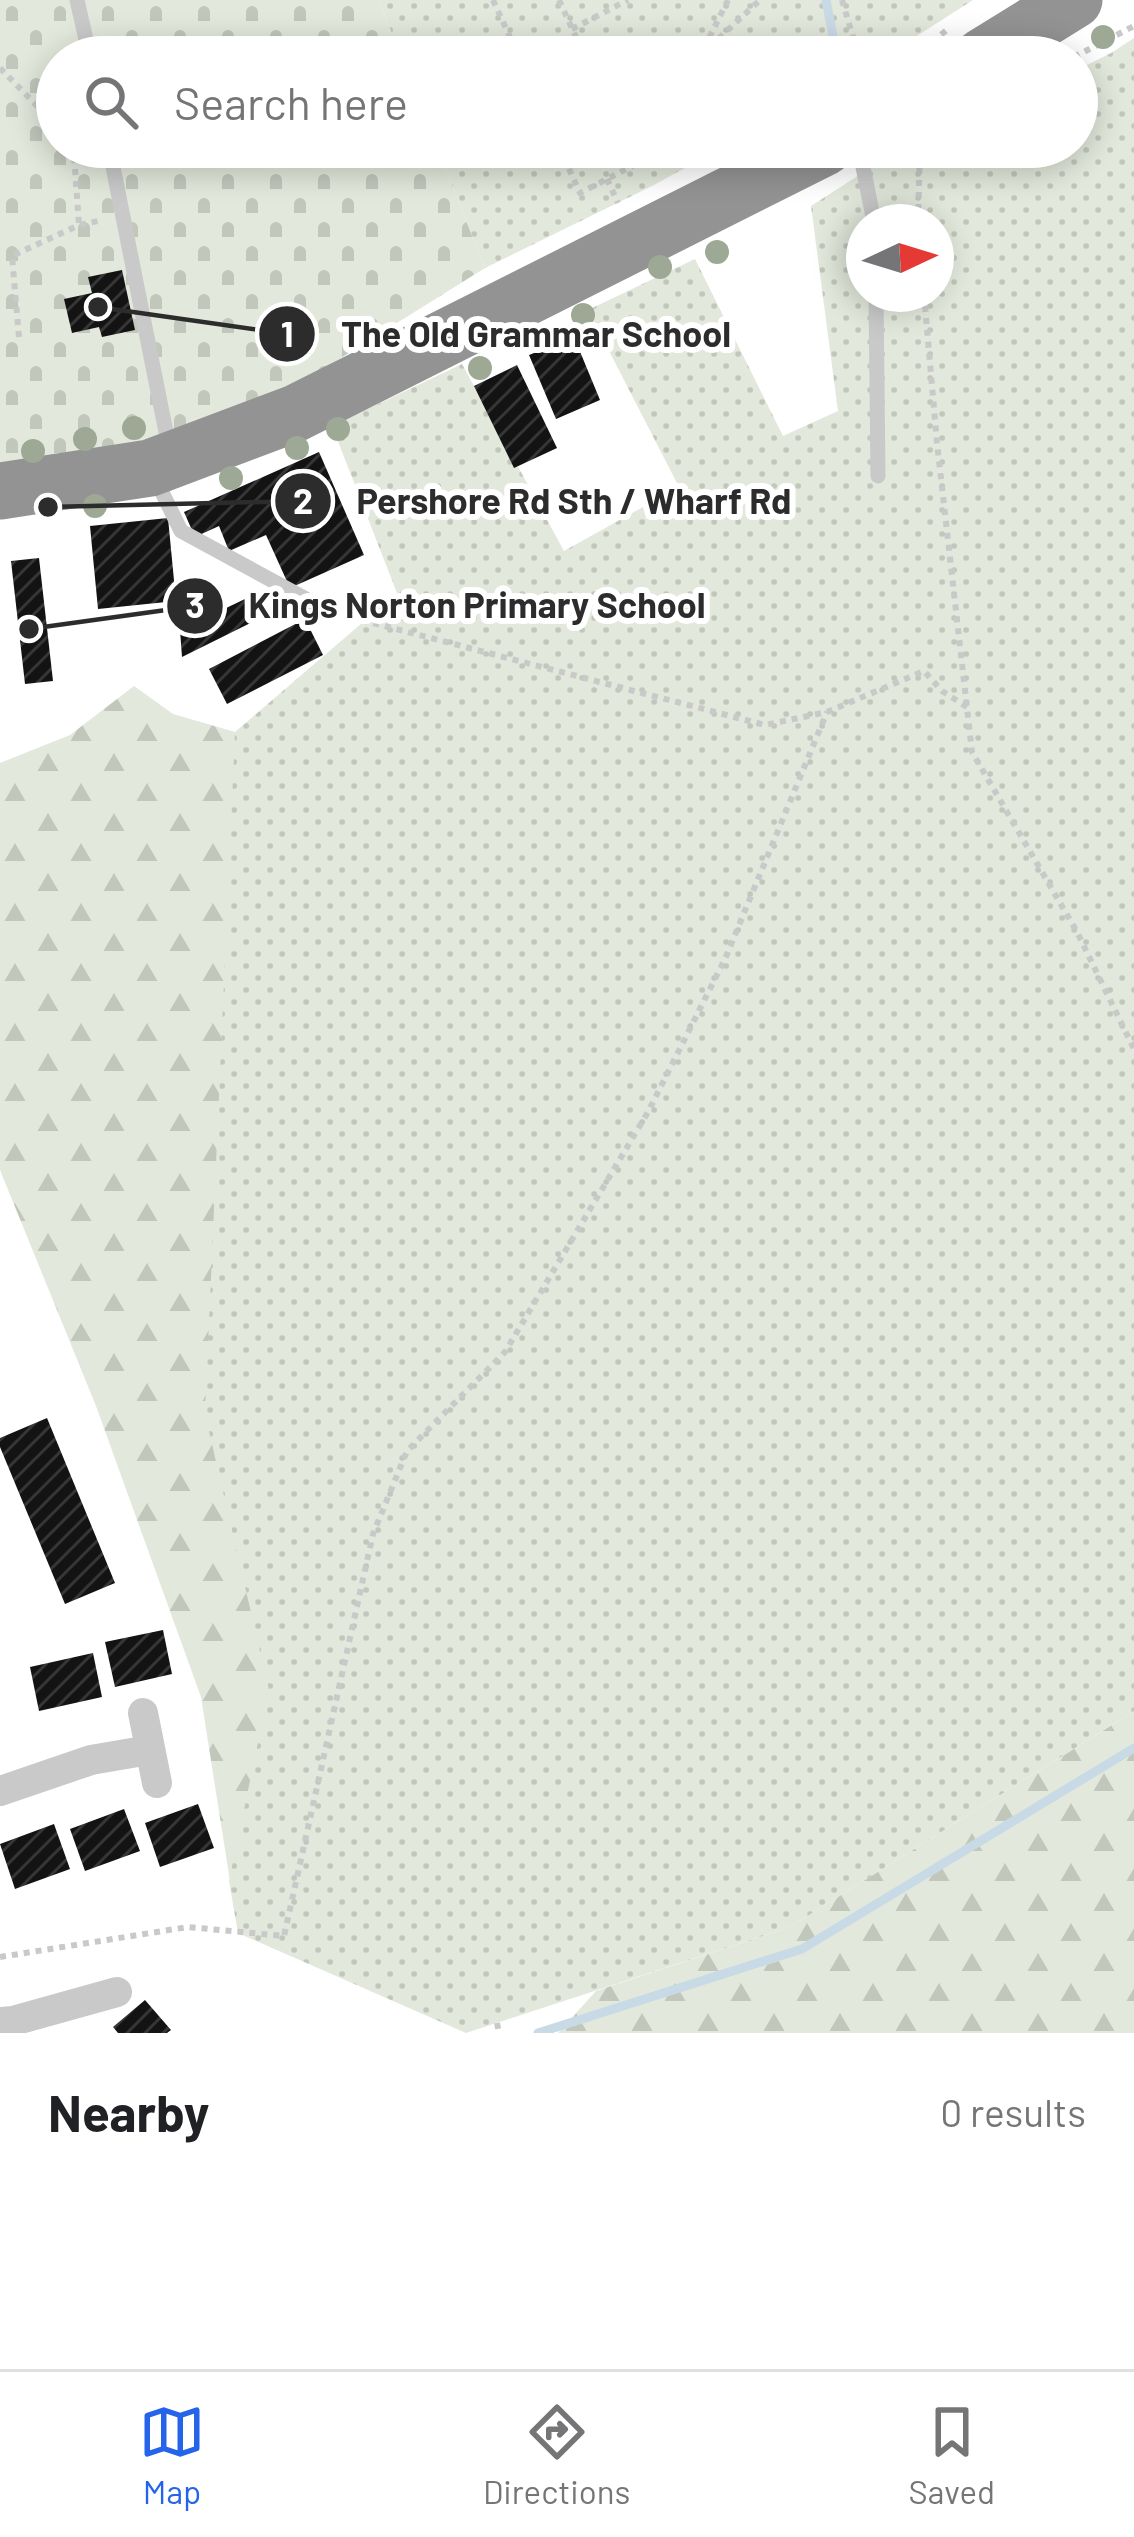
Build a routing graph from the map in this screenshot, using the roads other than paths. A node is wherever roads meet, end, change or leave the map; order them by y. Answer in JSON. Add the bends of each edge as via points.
{"nodes":[{"id":1,"x":77,"y":0,"type":"edge"},
{"id":2,"x":1073,"y":0,"type":"edge"},
{"id":3,"x":85,"y":36,"type":"edge"},
{"id":4,"x":1016,"y":36,"type":"edge"},
{"id":5,"x":112,"y":168,"type":"edge"},
{"id":6,"x":775,"y":168,"type":"edge"},
{"id":7,"x":863,"y":168,"type":"edge"},
{"id":8,"x":870,"y":204,"type":"edge"},
{"id":9,"x":876,"y":312,"type":"edge"},
{"id":10,"x":161,"y":464,"type":"junction"},
{"id":11,"x":878,"y":476,"type":"dead end"},
{"id":12,"x":0,"y":491,"type":"edge"},
{"id":13,"x":329,"y":611,"type":"road end"},
{"id":14,"x":143,"y":1713,"type":"dead end"},
{"id":15,"x":149,"y":1750,"type":"junction"},
{"id":16,"x":157,"y":1783,"type":"dead end"},
{"id":17,"x":0,"y":1791,"type":"edge"},
{"id":18,"x":117,"y":1992,"type":"dead end"},
{"id":19,"x":0,"y":2022,"type":"edge"}],
"edges":[{"from":1,"to":3,"type":"lane"},
{"from":2,"to":4,"type":"highway"},
{"from":5,"to":10,"type":"lane"},
{"from":6,"to":10,"type":"highway","via":[[630,229],[296,412]]},
{"from":7,"to":8,"type":"lane"},
{"from":9,"to":11,"type":"lane"},
{"from":10,"to":12,"type":"highway"},
{"from":10,"to":13,"type":"lane","via":[[182,532]]},
{"from":14,"to":15,"type":"street"},
{"from":15,"to":16,"type":"street"},
{"from":15,"to":17,"type":"street"},
{"from":18,"to":19,"type":"street"}]}
